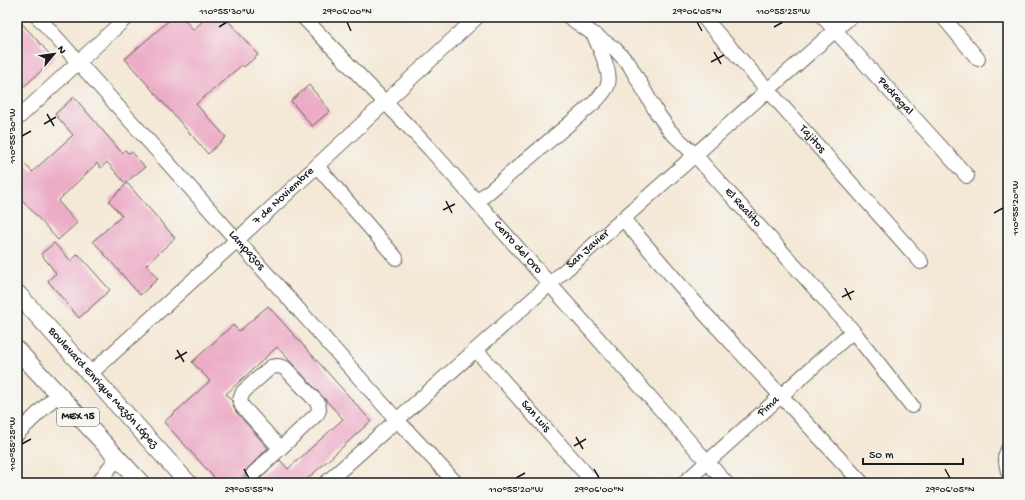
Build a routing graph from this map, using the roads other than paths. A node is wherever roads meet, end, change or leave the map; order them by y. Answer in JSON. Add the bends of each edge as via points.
{"nodes":[{"id":1,"x":38,"y":17,"type":"edge"},
{"id":2,"x":128,"y":17,"type":"edge"},
{"id":3,"x":477,"y":17,"type":"edge"},
{"id":4,"x":569,"y":17,"type":"edge"},
{"id":5,"x":703,"y":17,"type":"edge"},
{"id":6,"x":823,"y":17,"type":"edge"},
{"id":7,"x":850,"y":17,"type":"edge"},
{"id":8,"x":943,"y":17,"type":"edge"},
{"id":9,"x":308,"y":19,"type":"edge"},
{"id":10,"x":835,"y":30,"type":"junction"},
{"id":11,"x":594,"y":34,"type":"junction"},
{"id":12,"x":978,"y":59,"type":"dead end"},
{"id":13,"x":79,"y":61,"type":"junction"},
{"id":14,"x":768,"y":90,"type":"junction"},
{"id":15,"x":385,"y":101,"type":"junction"},
{"id":16,"x":17,"y":119,"type":"edge"},
{"id":17,"x":695,"y":155,"type":"junction"},
{"id":18,"x":317,"y":166,"type":"junction"},
{"id":19,"x":967,"y":176,"type":"dead end"},
{"id":20,"x":478,"y":202,"type":"junction"},
{"id":21,"x":623,"y":219,"type":"junction"},
{"id":22,"x":237,"y":240,"type":"junction"},
{"id":23,"x":396,"y":258,"type":"dead end"},
{"id":24,"x":921,"y":262,"type":"dead end"},
{"id":25,"x":551,"y":283,"type":"junction"},
{"id":26,"x":17,"y":294,"type":"edge"},
{"id":27,"x":853,"y":331,"type":"junction"},
{"id":28,"x":17,"y":350,"type":"edge"},
{"id":29,"x":476,"y":350,"type":"junction"},
{"id":30,"x":90,"y":374,"type":"junction"},
{"id":31,"x":58,"y":395,"type":"junction"},
{"id":32,"x":782,"y":396,"type":"junction"},
{"id":33,"x":912,"y":406,"type":"dead end"},
{"id":34,"x":397,"y":420,"type":"junction"},
{"id":35,"x":17,"y":434,"type":"edge"},
{"id":36,"x":280,"y":448,"type":"junction"},
{"id":37,"x":1006,"y":453,"type":"edge"},
{"id":38,"x":117,"y":458,"type":"junction"},
{"id":39,"x":707,"y":462,"type":"junction"},
{"id":40,"x":1008,"y":472,"type":"edge"},
{"id":41,"x":253,"y":474,"type":"tunnel mouth"},
{"id":42,"x":98,"y":483,"type":"edge"},
{"id":43,"x":141,"y":483,"type":"edge"},
{"id":44,"x":188,"y":483,"type":"edge"},
{"id":45,"x":326,"y":483,"type":"edge"},
{"id":46,"x":456,"y":483,"type":"edge"},
{"id":47,"x":594,"y":483,"type":"edge"},
{"id":48,"x":684,"y":483,"type":"edge"},
{"id":49,"x":726,"y":483,"type":"edge"},
{"id":50,"x":862,"y":483,"type":"edge"}],
"edges":[{"from":1,"to":13,"type":"street","name":"Lampazos"},
{"from":2,"to":13,"type":"street"},
{"from":3,"to":15,"type":"street","name":"7 de Noviembre"},
{"from":4,"to":11,"type":"street","name":"El Realito"},
{"from":5,"to":14,"type":"street","name":"Tajitos"},
{"from":6,"to":10,"type":"street","name":"Pedregal"},
{"from":7,"to":10,"type":"street","name":"San Javier"},
{"from":8,"to":12,"type":"street"},
{"from":9,"to":15,"type":"street","name":"Cerro del Oro"},
{"from":10,"to":14,"type":"street","name":"San Javier"},
{"from":10,"to":19,"type":"street","name":"Pedregal"},
{"from":11,"to":17,"type":"street","name":"El Realito","via":[[615,49],[629,64],[656,113]]},
{"from":11,"to":20,"type":"street","via":[[608,73],[609,82],[605,90],[595,102]]},
{"from":13,"to":16,"type":"street"},
{"from":13,"to":22,"type":"street","name":"Lampazos"},
{"from":14,"to":17,"type":"street","name":"San Javier"},
{"from":14,"to":24,"type":"street","name":"Tajitos"},
{"from":15,"to":18,"type":"street","name":"7 de Noviembre"},
{"from":15,"to":20,"type":"street","name":"Cerro del Oro"},
{"from":17,"to":21,"type":"street","name":"San Javier"},
{"from":17,"to":27,"type":"street","name":"El Realito"},
{"from":18,"to":22,"type":"street","name":"7 de Noviembre"},
{"from":18,"to":23,"type":"street"},
{"from":20,"to":25,"type":"street","name":"Cerro del Oro"},
{"from":21,"to":25,"type":"street","name":"San Javier"},
{"from":21,"to":32,"type":"street","via":[[706,315]]},
{"from":22,"to":30,"type":"street","name":"7 de Noviembre"},
{"from":22,"to":34,"type":"street","name":"Lampazos"},
{"from":25,"to":29,"type":"street","name":"San Javier"},
{"from":25,"to":39,"type":"street","name":"Cerro del Oro"},
{"from":26,"to":30,"type":"main road","name":"Boulevard Enrique Mazón López","number":"MEX 15"},
{"from":27,"to":32,"type":"street","name":"Pima"},
{"from":27,"to":33,"type":"street","name":"El Realito"},
{"from":28,"to":31,"type":"main road","number":"MEX 15"},
{"from":29,"to":34,"type":"street","name":"San Javier"},
{"from":29,"to":47,"type":"street","name":"San Luis"},
{"from":30,"to":44,"type":"main road","name":"Boulevard Enrique Mazón López","number":"MEX 15"},
{"from":31,"to":35,"type":"street"},
{"from":31,"to":38,"type":"main road","number":"MEX 15"},
{"from":32,"to":39,"type":"street","name":"Pima"},
{"from":32,"to":50,"type":"street"},
{"from":34,"to":45,"type":"street","name":"San Javier"},
{"from":34,"to":46,"type":"street","name":"Lampazos"},
{"from":36,"to":36,"type":"street","via":[[242,406],[240,400],[248,387],[271,367],[278,366],[285,368],[318,403],[319,410]]},
{"from":36,"to":41,"type":"street"},
{"from":37,"to":40,"type":"street"},
{"from":38,"to":42,"type":"street"},
{"from":38,"to":43,"type":"main road","number":"MEX 15"},
{"from":39,"to":48,"type":"street","name":"Pima"},
{"from":39,"to":49,"type":"street","name":"Cerro del Oro"}]}
